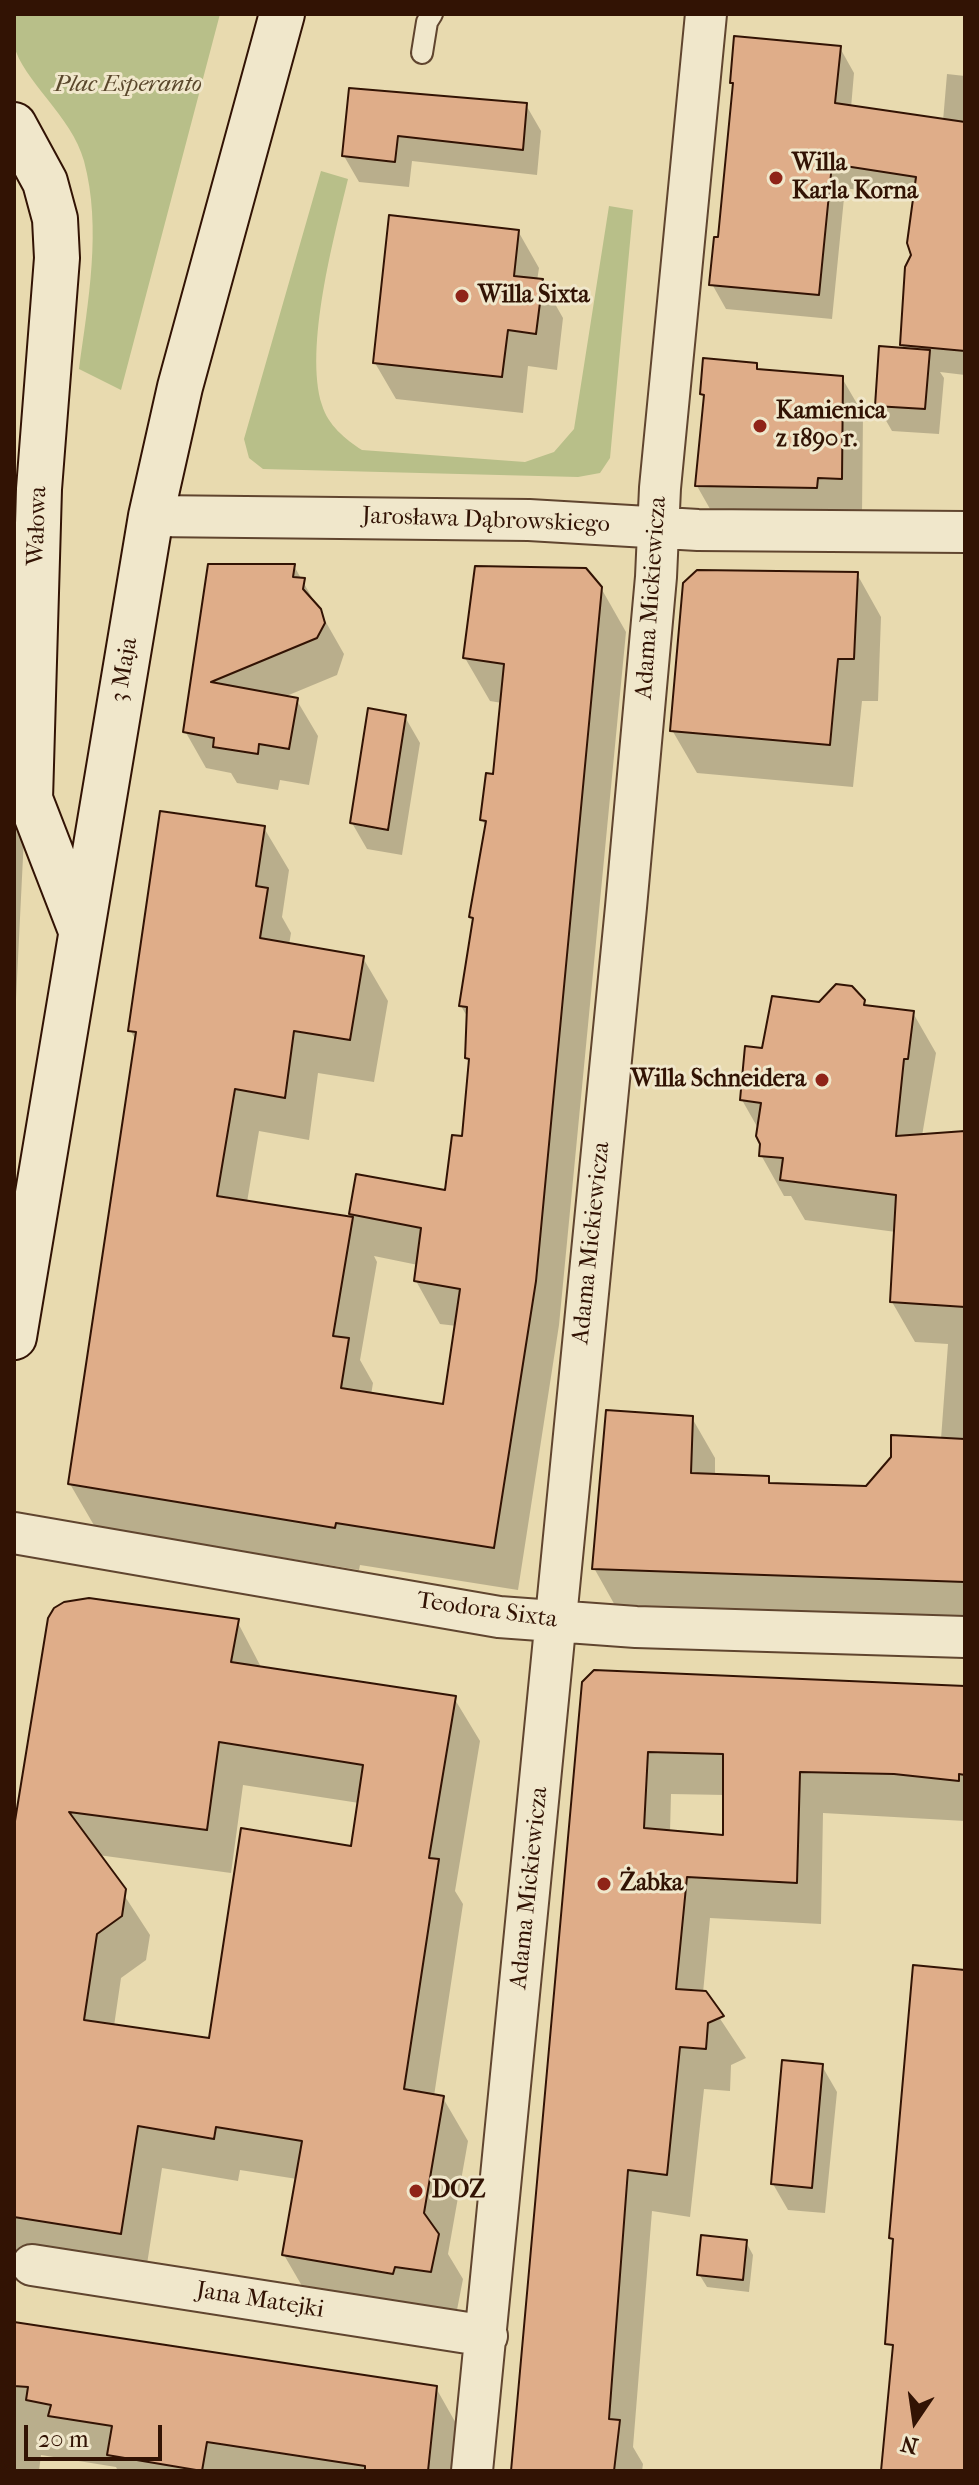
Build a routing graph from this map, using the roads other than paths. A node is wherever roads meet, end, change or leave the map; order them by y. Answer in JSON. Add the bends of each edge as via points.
{"nodes":[{"id":1,"x":282,"y":14,"type":"edge"},
{"id":2,"x":432,"y":14,"type":"edge"},
{"id":3,"x":706,"y":14,"type":"edge"},
{"id":4,"x":422,"y":53,"type":"dead end"},
{"id":5,"x":16,"y":134,"type":"edge"},
{"id":6,"x":151,"y":516,"type":"junction"},
{"id":7,"x":658,"y":528,"type":"junction"},
{"id":8,"x":965,"y":532,"type":"edge"},
{"id":9,"x":80,"y":928,"type":"junction"},
{"id":10,"x":14,"y":1337,"type":"edge"},
{"id":11,"x":14,"y":1533,"type":"edge"},
{"id":12,"x":556,"y":1621,"type":"junction"},
{"id":13,"x":965,"y":1637,"type":"edge"},
{"id":14,"x":32,"y":2265,"type":"dead end"},
{"id":15,"x":487,"y":2336,"type":"junction"},
{"id":16,"x":472,"y":2471,"type":"edge"}],
"edges":[{"from":1,"to":6,"type":"main road","name":"3 Maja","via":[[180,387]]},
{"from":2,"to":4,"type":"lane"},
{"from":3,"to":7,"type":"street","name":"Adama Mickiewicza"},
{"from":5,"to":9,"type":"main road","name":"Wałowa","via":[[45,182],[55,219],[57,258],[39,489],[30,799]]},
{"from":6,"to":7,"type":"street","name":"Jarosława Dąbrowskiego","via":[[529,520]]},
{"from":6,"to":9,"type":"main road","name":"3 Maja"},
{"from":7,"to":8,"type":"street","name":"Jarosława Dąbrowskiego"},
{"from":7,"to":12,"type":"street","name":"Adama Mickiewicza"},
{"from":9,"to":10,"type":"main road","name":"3 Maja"},
{"from":11,"to":12,"type":"street","name":"Teodora Sixta","via":[[499,1617]]},
{"from":12,"to":13,"type":"street","name":"Teodora Sixta"},
{"from":12,"to":15,"type":"street","name":"Adama Mickiewicza"},
{"from":14,"to":15,"type":"street","name":"Jana Matejki"},
{"from":15,"to":16,"type":"street","name":"Adama Mickiewicza"}]}
